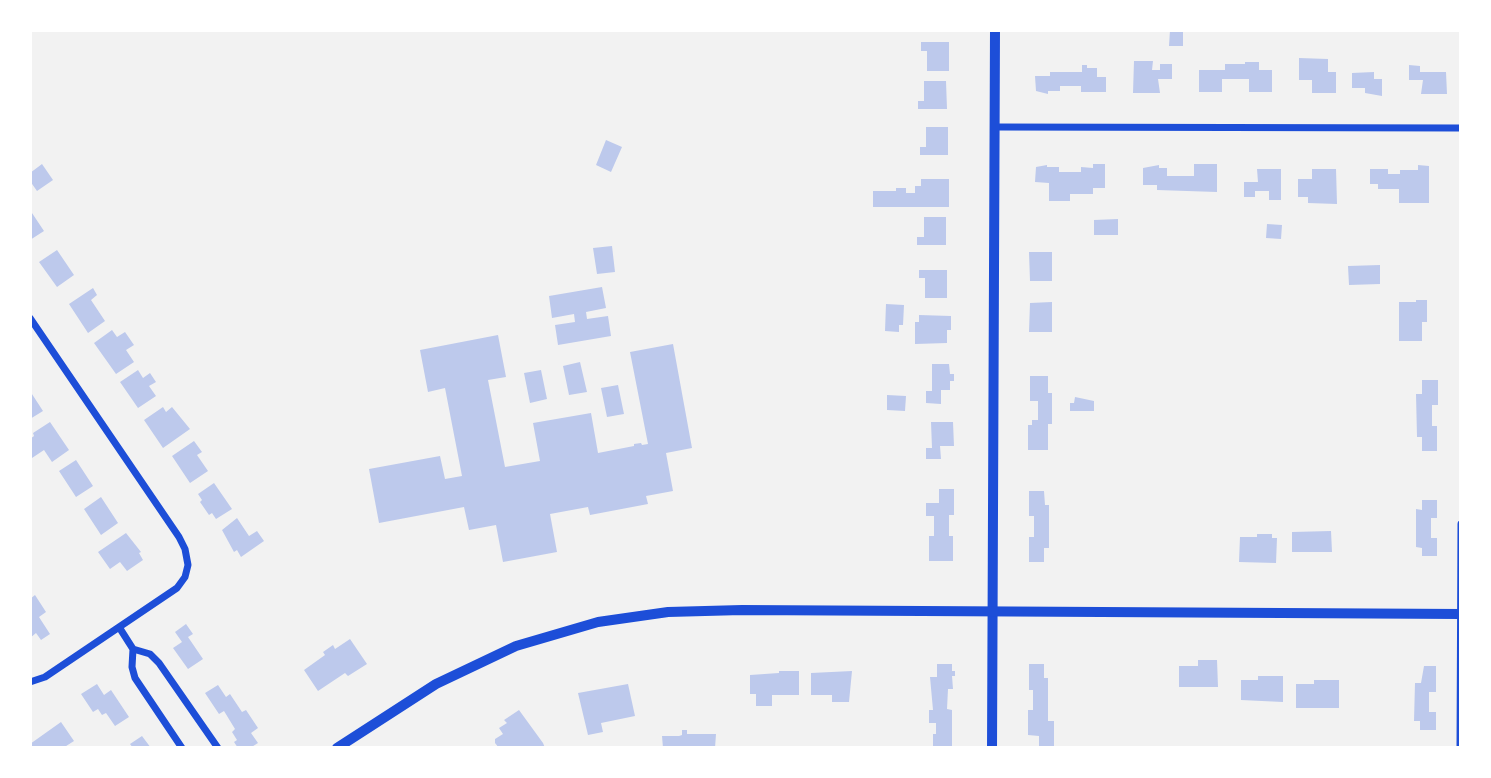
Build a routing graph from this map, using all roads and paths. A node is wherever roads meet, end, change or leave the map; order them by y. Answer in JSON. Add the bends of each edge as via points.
{"nodes":[{"id":1,"x":995,"y":30,"type":"edge"},
{"id":2,"x":996,"y":127,"type":"junction"},
{"id":3,"x":1461,"y":128,"type":"edge"},
{"id":4,"x":30,"y":318,"type":"edge"},
{"id":5,"x":1461,"y":524,"type":"edge"},
{"id":6,"x":992,"y":612,"type":"junction"},
{"id":7,"x":1461,"y":614,"type":"edge"},
{"id":8,"x":119,"y":627,"type":"junction"},
{"id":9,"x":133,"y":649,"type":"junction"},
{"id":10,"x":30,"y":682,"type":"edge"},
{"id":11,"x":182,"y":748,"type":"edge"},
{"id":12,"x":218,"y":748,"type":"edge"},
{"id":13,"x":338,"y":748,"type":"edge"},
{"id":14,"x":992,"y":748,"type":"edge"},
{"id":15,"x":1460,"y":748,"type":"edge"}],
"edges":[{"from":1,"to":2,"type":"street"},
{"from":2,"to":3,"type":"street"},
{"from":2,"to":6,"type":"street"},
{"from":4,"to":8,"type":"street","via":[[186,550],[188,565],[182,583]]},
{"from":5,"to":7,"type":"street"},
{"from":6,"to":7,"type":"main road"},
{"from":6,"to":13,"type":"main road","via":[[690,611],[598,622],[525,642],[458,672]]},
{"from":6,"to":14,"type":"street"},
{"from":7,"to":15,"type":"street"},
{"from":8,"to":9,"type":"street"},
{"from":8,"to":10,"type":"street","via":[[45,677]]},
{"from":9,"to":11,"type":"street","via":[[135,678]]},
{"from":9,"to":12,"type":"street","via":[[150,654],[159,663]]}]}
